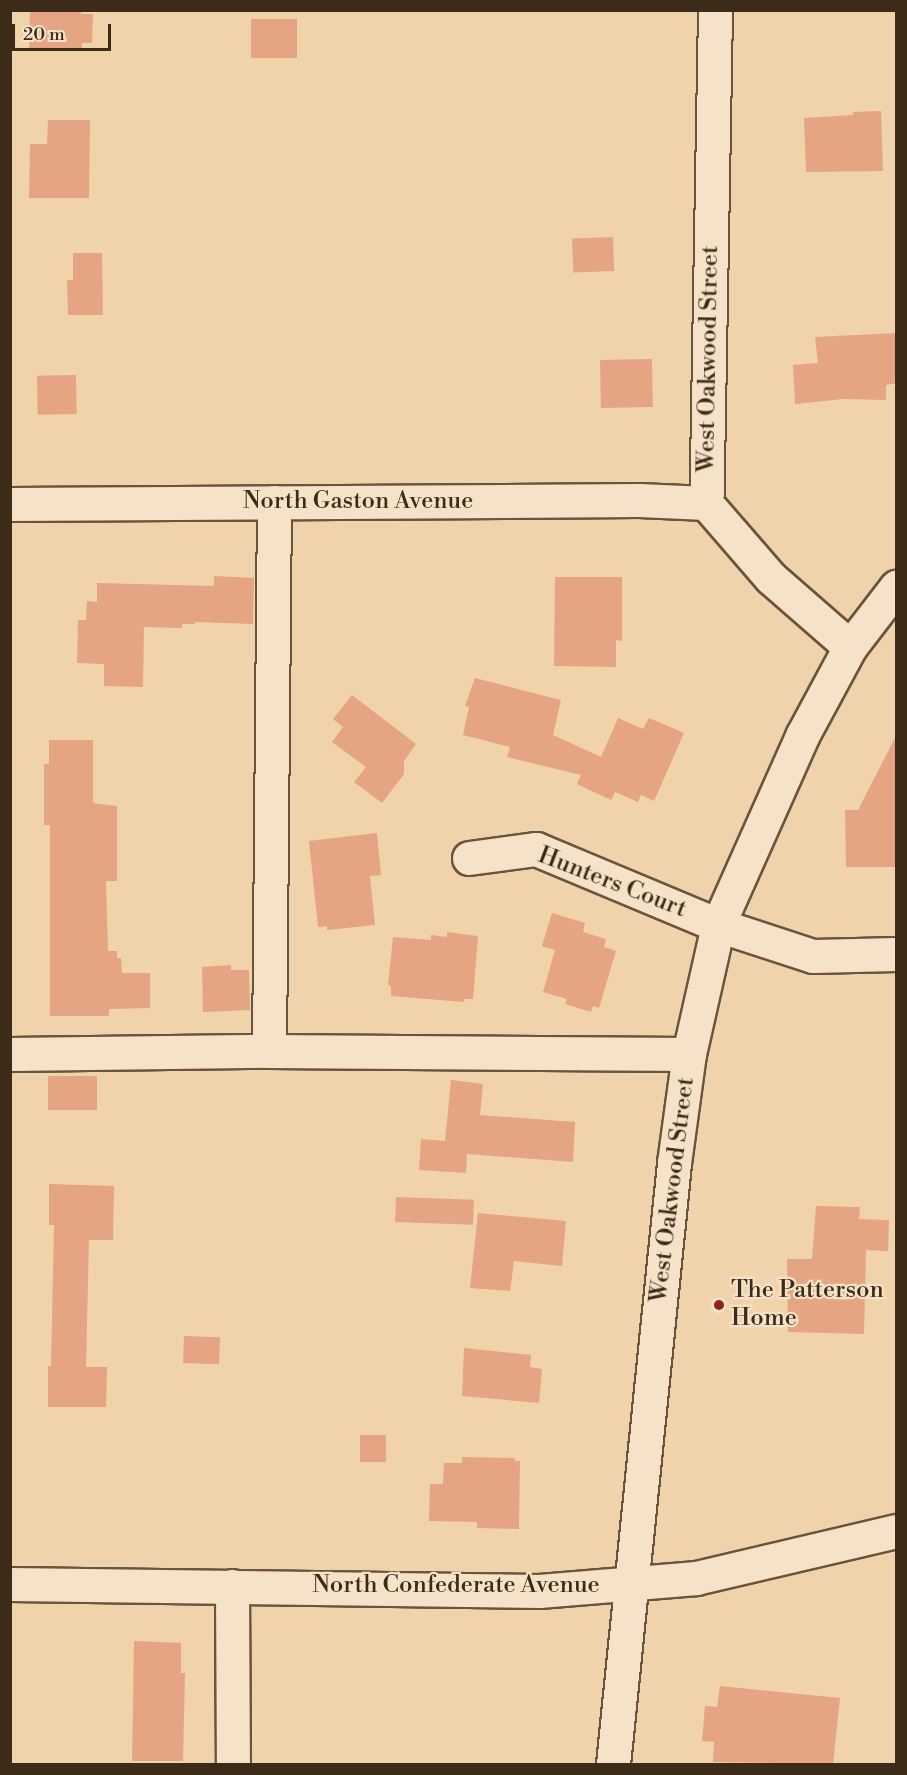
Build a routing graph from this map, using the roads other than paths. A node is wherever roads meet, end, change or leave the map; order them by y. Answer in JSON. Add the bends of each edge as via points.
{"nodes":[{"id":1,"x":715,"y":10,"type":"edge"},
{"id":2,"x":274,"y":502,"type":"junction"},
{"id":3,"x":706,"y":503,"type":"junction"},
{"id":4,"x":10,"y":504,"type":"edge"},
{"id":5,"x":897,"y":587,"type":"edge"},
{"id":6,"x":850,"y":647,"type":"junction"},
{"id":7,"x":469,"y":858,"type":"dead end"},
{"id":8,"x":718,"y":924,"type":"junction"},
{"id":9,"x":897,"y":954,"type":"edge"},
{"id":10,"x":269,"y":1051,"type":"junction"},
{"id":11,"x":689,"y":1053,"type":"junction"},
{"id":12,"x":10,"y":1054,"type":"edge"},
{"id":13,"x":897,"y":1531,"type":"edge"},
{"id":14,"x":10,"y":1584,"type":"edge"},
{"id":15,"x":631,"y":1584,"type":"junction"},
{"id":16,"x":232,"y":1586,"type":"junction"},
{"id":17,"x":233,"y":1764,"type":"edge"},
{"id":18,"x":612,"y":1764,"type":"edge"}],
"edges":[{"from":1,"to":3,"type":"street","name":"West Oakwood Street"},
{"from":2,"to":3,"type":"street","name":"North Gaston Avenue"},
{"from":2,"to":4,"type":"street","name":"North Gaston Avenue"},
{"from":2,"to":10,"type":"street"},
{"from":3,"to":6,"type":"street","name":"West Oakwood Street","via":[[771,578]]},
{"from":5,"to":6,"type":"street","name":"West Oakwood Street"},
{"from":6,"to":8,"type":"street","name":"West Oakwood Street","via":[[801,736]]},
{"from":7,"to":8,"type":"street","name":"Hunters Court","via":[[536,849]]},
{"from":8,"to":9,"type":"street","name":"Hunters Court","via":[[813,956]]},
{"from":8,"to":11,"type":"street","name":"West Oakwood Street"},
{"from":10,"to":11,"type":"street"},
{"from":10,"to":12,"type":"street"},
{"from":11,"to":15,"type":"street","name":"West Oakwood Street"},
{"from":13,"to":15,"type":"street","name":"North Confederate Avenue","via":[[696,1578]]},
{"from":14,"to":16,"type":"street","name":"North Confederate Avenue"},
{"from":15,"to":16,"type":"street","name":"North Confederate Avenue","via":[[539,1591]]},
{"from":15,"to":18,"type":"street","name":"West Oakwood Street"},
{"from":16,"to":17,"type":"street"}]}
